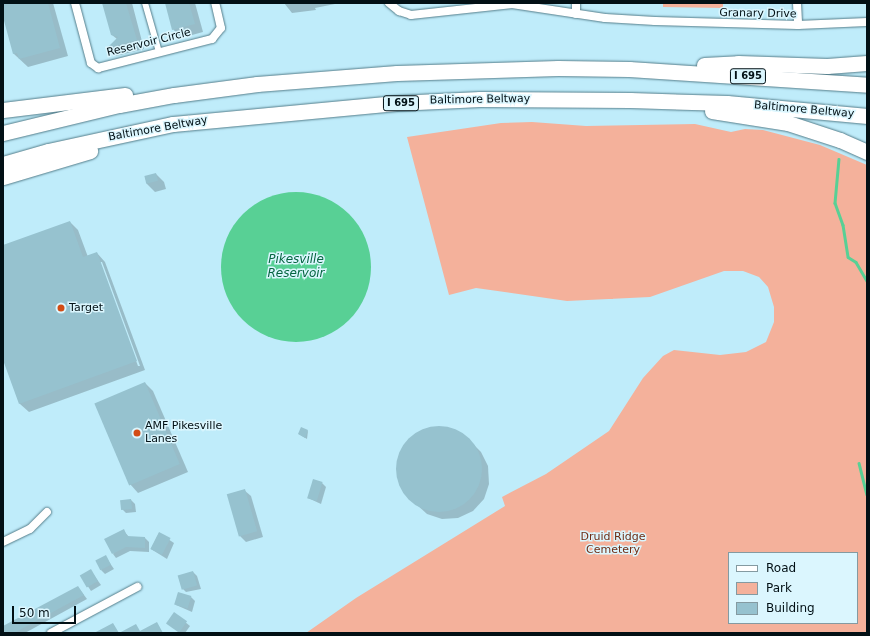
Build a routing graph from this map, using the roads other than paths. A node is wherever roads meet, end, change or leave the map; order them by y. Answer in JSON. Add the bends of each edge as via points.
{"nodes":[{"id":1,"x":75,"y":3,"type":"edge"},
{"id":2,"x":145,"y":3,"type":"edge"},
{"id":3,"x":215,"y":3,"type":"edge"},
{"id":4,"x":389,"y":3,"type":"edge"},
{"id":5,"x":576,"y":3,"type":"edge"},
{"id":6,"x":797,"y":3,"type":"edge"},
{"id":7,"x":576,"y":14,"type":"junction"},
{"id":8,"x":867,"y":22,"type":"edge"},
{"id":9,"x":798,"y":25,"type":"junction"},
{"id":10,"x":159,"y":52,"type":"junction"},
{"id":11,"x":867,"y":63,"type":"edge"},
{"id":12,"x":629,"y":69,"type":"junction"},
{"id":13,"x":867,"y":85,"type":"edge"},
{"id":14,"x":174,"y":95,"type":"junction"},
{"id":15,"x":630,"y":100,"type":"junction"},
{"id":16,"x":3,"y":110,"type":"edge"},
{"id":17,"x":867,"y":116,"type":"edge"},
{"id":18,"x":173,"y":124,"type":"junction"},
{"id":19,"x":3,"y":133,"type":"edge"},
{"id":20,"x":867,"y":152,"type":"edge"},
{"id":21,"x":3,"y":164,"type":"edge"},
{"id":22,"x":3,"y":177,"type":"edge"},
{"id":23,"x":47,"y":512,"type":"dead end"},
{"id":24,"x":3,"y":542,"type":"edge"},
{"id":25,"x":137,"y":587,"type":"dead end"},
{"id":26,"x":51,"y":633,"type":"edge"}],
"edges":[{"from":1,"to":10,"type":"street","name":"Reservoir Circle","via":[[91,63],[94,66],[98,68]]},
{"from":2,"to":10,"type":"street"},
{"from":3,"to":10,"type":"street","name":"Reservoir Circle","via":[[221,28],[216,36]]},
{"from":4,"to":7,"type":"street","name":"Granary Drive","via":[[399,11],[411,15],[512,4]]},
{"from":5,"to":7,"type":"street"},
{"from":6,"to":9,"type":"street"},
{"from":7,"to":9,"type":"street","name":"Granary Drive","via":[[670,22]]},
{"from":8,"to":9,"type":"street","name":"Granary Drive"},
{"from":11,"to":12,"type":"highway","via":[[805,66],[738,63]]},
{"from":12,"to":13,"type":"highway","number":"I 695"},
{"from":12,"to":14,"type":"highway","number":"I 695","via":[[558,68],[397,73],[257,84]]},
{"from":14,"to":16,"type":"highway","via":[[116,96]]},
{"from":14,"to":19,"type":"highway","number":"I 695","via":[[104,108]]},
{"from":15,"to":17,"type":"highway","name":"Baltimore Beltway","number":"I 695","via":[[727,103]]},
{"from":15,"to":18,"type":"highway","name":"Baltimore Beltway","number":"I 695","via":[[396,103]]},
{"from":15,"to":20,"type":"highway","via":[[788,123]]},
{"from":18,"to":21,"type":"highway","name":"Baltimore Beltway","number":"I 695","via":[[48,151]]},
{"from":18,"to":22,"type":"highway"},
{"from":23,"to":24,"type":"street","via":[[30,529]]},
{"from":25,"to":26,"type":"street"}]}
